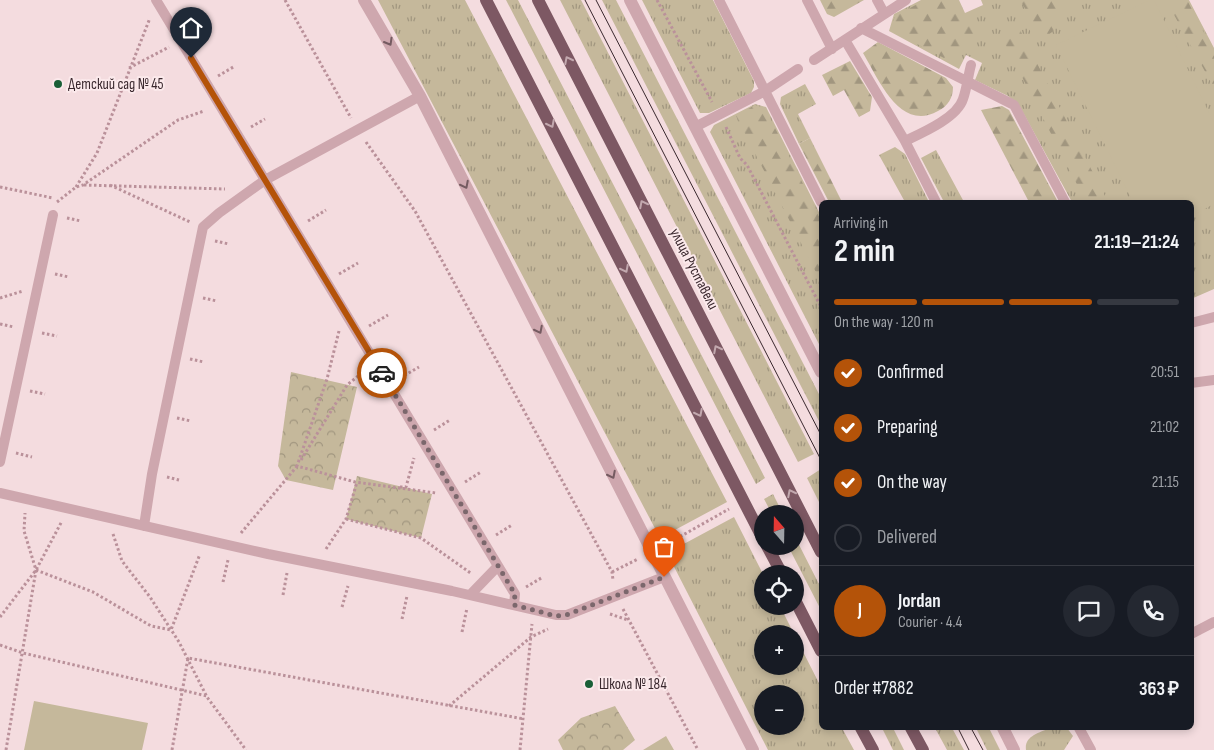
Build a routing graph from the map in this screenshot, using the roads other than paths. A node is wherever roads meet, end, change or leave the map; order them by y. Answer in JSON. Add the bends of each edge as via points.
{"nodes":[{"id":1,"x":156,"y":0,"type":"edge"},
{"id":2,"x":364,"y":0,"type":"edge"},
{"id":3,"x":486,"y":0,"type":"edge"},
{"id":4,"x":538,"y":0,"type":"edge"},
{"id":5,"x":630,"y":0,"type":"edge"},
{"id":6,"x":719,"y":0,"type":"edge"},
{"id":7,"x":807,"y":0,"type":"edge"},
{"id":8,"x":876,"y":0,"type":"edge"},
{"id":9,"x":906,"y":0,"type":"edge"},
{"id":10,"x":884,"y":13,"type":"junction"},
{"id":11,"x":860,"y":28,"type":"junction"},
{"id":12,"x":845,"y":40,"type":"junction"},
{"id":13,"x":832,"y":49,"type":"junction"},
{"id":14,"x":814,"y":60,"type":"dead end"},
{"id":15,"x":971,"y":65,"type":"dead end"},
{"id":16,"x":798,"y":69,"type":"dead end"},
{"id":17,"x":967,"y":81,"type":"junction"},
{"id":18,"x":765,"y":91,"type":"junction"},
{"id":19,"x":420,"y":96,"type":"junction"},
{"id":20,"x":695,"y":127,"type":"junction"},
{"id":21,"x":905,"y":141,"type":"junction"},
{"id":22,"x":265,"y":180,"type":"junction"},
{"id":23,"x":820,"y":200,"type":"edge"},
{"id":24,"x":935,"y":200,"type":"edge"},
{"id":25,"x":1064,"y":200,"type":"edge"},
{"id":26,"x":53,"y":215,"type":"dead end"},
{"id":27,"x":1214,"y":317,"type":"edge"},
{"id":28,"x":1194,"y":322,"type":"edge"},
{"id":29,"x":819,"y":368,"type":"edge"},
{"id":30,"x":1214,"y":380,"type":"edge"},
{"id":31,"x":1194,"y":383,"type":"edge"},
{"id":32,"x":0,"y":462,"type":"edge"},
{"id":33,"x":0,"y":493,"type":"edge"},
{"id":34,"x":754,"y":521,"type":"edge"},
{"id":35,"x":144,"y":526,"type":"junction"},
{"id":36,"x":819,"y":548,"type":"edge"},
{"id":37,"x":498,"y":566,"type":"junction"},
{"id":38,"x":664,"y":577,"type":"junction"},
{"id":39,"x":470,"y":595,"type":"junction"},
{"id":40,"x":514,"y":605,"type":"junction"},
{"id":41,"x":803,"y":615,"type":"edge"},
{"id":42,"x":1214,"y":622,"type":"edge"},
{"id":43,"x":1194,"y":632,"type":"edge"},
{"id":44,"x":819,"y":646,"type":"edge"},
{"id":45,"x":862,"y":730,"type":"edge"},
{"id":46,"x":912,"y":730,"type":"edge"},
{"id":47,"x":1004,"y":730,"type":"edge"},
{"id":48,"x":1080,"y":730,"type":"edge"},
{"id":49,"x":754,"y":750,"type":"edge"},
{"id":50,"x":873,"y":750,"type":"edge"},
{"id":51,"x":923,"y":750,"type":"edge"},
{"id":52,"x":1014,"y":750,"type":"edge"},
{"id":53,"x":1091,"y":750,"type":"edge"}],
"edges":[{"from":1,"to":22,"type":"lane"},
{"from":2,"to":19,"type":"street","one_way":true},
{"from":3,"to":34,"type":"main road","one_way":true},
{"from":36,"to":4,"type":"main road","name":"улица Руставели","one_way":true},
{"from":5,"to":20,"type":"street"},
{"from":6,"to":18,"type":"lane"},
{"from":7,"to":13,"type":"lane"},
{"from":8,"to":10,"type":"lane"},
{"from":9,"to":10,"type":"lane"},
{"from":10,"to":11,"type":"lane"},
{"from":11,"to":12,"type":"lane"},
{"from":11,"to":17,"type":"lane"},
{"from":12,"to":13,"type":"lane"},
{"from":12,"to":21,"type":"lane"},
{"from":13,"to":14,"type":"lane"},
{"from":15,"to":17,"type":"lane"},
{"from":16,"to":18,"type":"lane"},
{"from":17,"to":21,"type":"lane","via":[[963,100],[954,112],[932,128]]},
{"from":17,"to":25,"type":"lane","via":[[1014,105]]},
{"from":18,"to":20,"type":"lane"},
{"from":18,"to":23,"type":"lane"},
{"from":19,"to":22,"type":"lane"},
{"from":19,"to":38,"type":"street","one_way":true},
{"from":20,"to":29,"type":"street"},
{"from":21,"to":24,"type":"lane"},
{"from":22,"to":35,"type":"lane","via":[[218,213],[203,228]]},
{"from":22,"to":37,"type":"lane"},
{"from":26,"to":32,"type":"lane"},
{"from":27,"to":28,"type":"lane"},
{"from":30,"to":31,"type":"lane"},
{"from":33,"to":35,"type":"lane"},
{"from":35,"to":39,"type":"lane"},
{"from":37,"to":39,"type":"lane"},
{"from":37,"to":40,"type":"lane","via":[[515,594]]},
{"from":38,"to":40,"type":"lane","via":[[566,615],[556,616]]},
{"from":38,"to":49,"type":"street"},
{"from":39,"to":40,"type":"lane"},
{"from":41,"to":44,"type":"main road"},
{"from":42,"to":43,"type":"lane"},
{"from":45,"to":50,"type":"main road"},
{"from":46,"to":51,"type":"main road"},
{"from":47,"to":52,"type":"street"},
{"from":48,"to":53,"type":"lane"}]}
